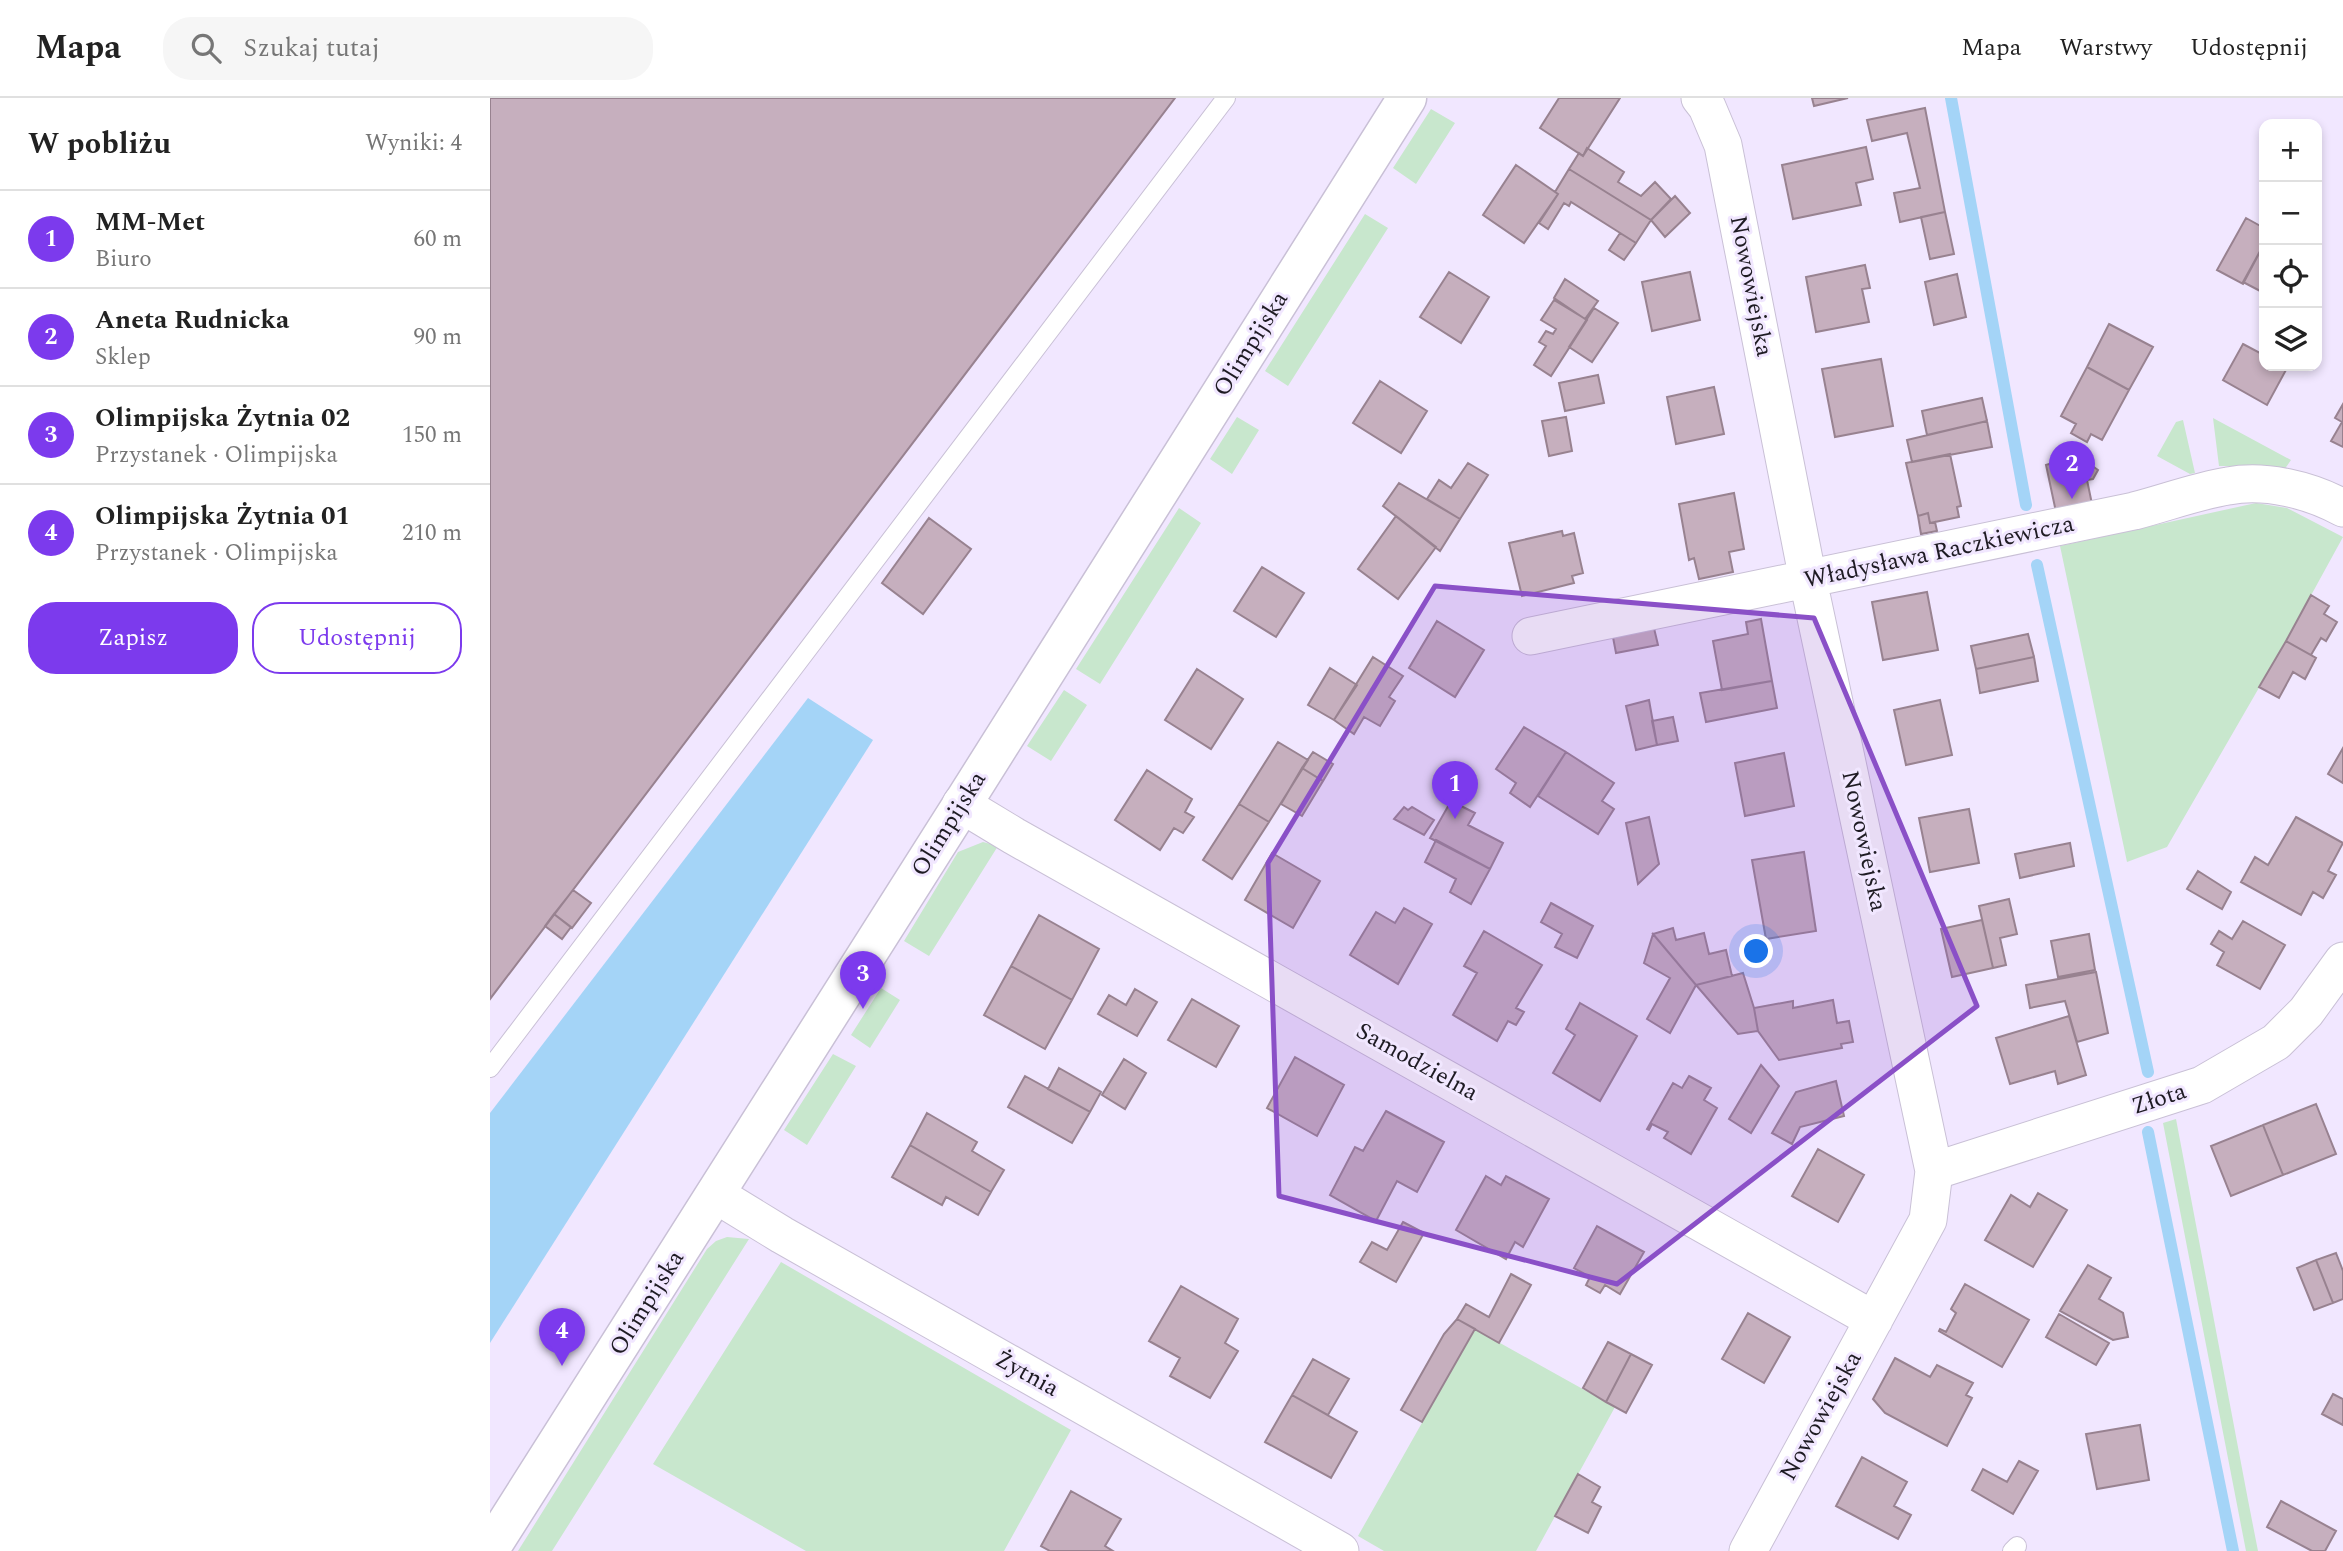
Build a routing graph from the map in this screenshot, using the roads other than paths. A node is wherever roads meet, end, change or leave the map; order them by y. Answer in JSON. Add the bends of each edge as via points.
{"nodes":[{"id":1,"x":1226,"y":98,"type":"edge"},
{"id":2,"x":1407,"y":98,"type":"edge"},
{"id":3,"x":1700,"y":98,"type":"edge"},
{"id":4,"x":2343,"y":508,"type":"edge"},
{"id":5,"x":1808,"y":580,"type":"junction"},
{"id":6,"x":1531,"y":636,"type":"dead end"},
{"id":7,"x":961,"y":804,"type":"junction"},
{"id":8,"x":2343,"y":961,"type":"edge"},
{"id":9,"x":490,"y":1068,"type":"edge"},
{"id":10,"x":1934,"y":1171,"type":"junction"},
{"id":11,"x":715,"y":1194,"type":"junction"},
{"id":12,"x":1874,"y":1320,"type":"junction"},
{"id":13,"x":490,"y":1549,"type":"edge"},
{"id":14,"x":1340,"y":1551,"type":"edge"},
{"id":15,"x":1748,"y":1551,"type":"edge"}],
"edges":[{"from":1,"to":9,"type":"lane"},
{"from":2,"to":7,"type":"street","name":"Olimpijska"},
{"from":3,"to":5,"type":"street","name":"Nowowiejska","via":[[1723,145]]},
{"from":4,"to":5,"type":"street","name":"Władysława Raczkiewicza","via":[[2277,486],[2229,485],[2134,511]]},
{"from":5,"to":6,"type":"street","name":"Władysława Raczkiewicza"},
{"from":5,"to":10,"type":"street","name":"Nowowiejska"},
{"from":7,"to":11,"type":"street","name":"Olimpijska"},
{"from":7,"to":12,"type":"street","name":"Samodzielna"},
{"from":8,"to":10,"type":"street","name":"Złota","via":[[2306,1012],[2276,1042],[2202,1085]]},
{"from":10,"to":12,"type":"street","name":"Nowowiejska","via":[[1928,1220]]},
{"from":11,"to":13,"type":"street","name":"Olimpijska"},
{"from":11,"to":14,"type":"street","name":"Żytnia"},
{"from":12,"to":15,"type":"street","name":"Nowowiejska"}]}
